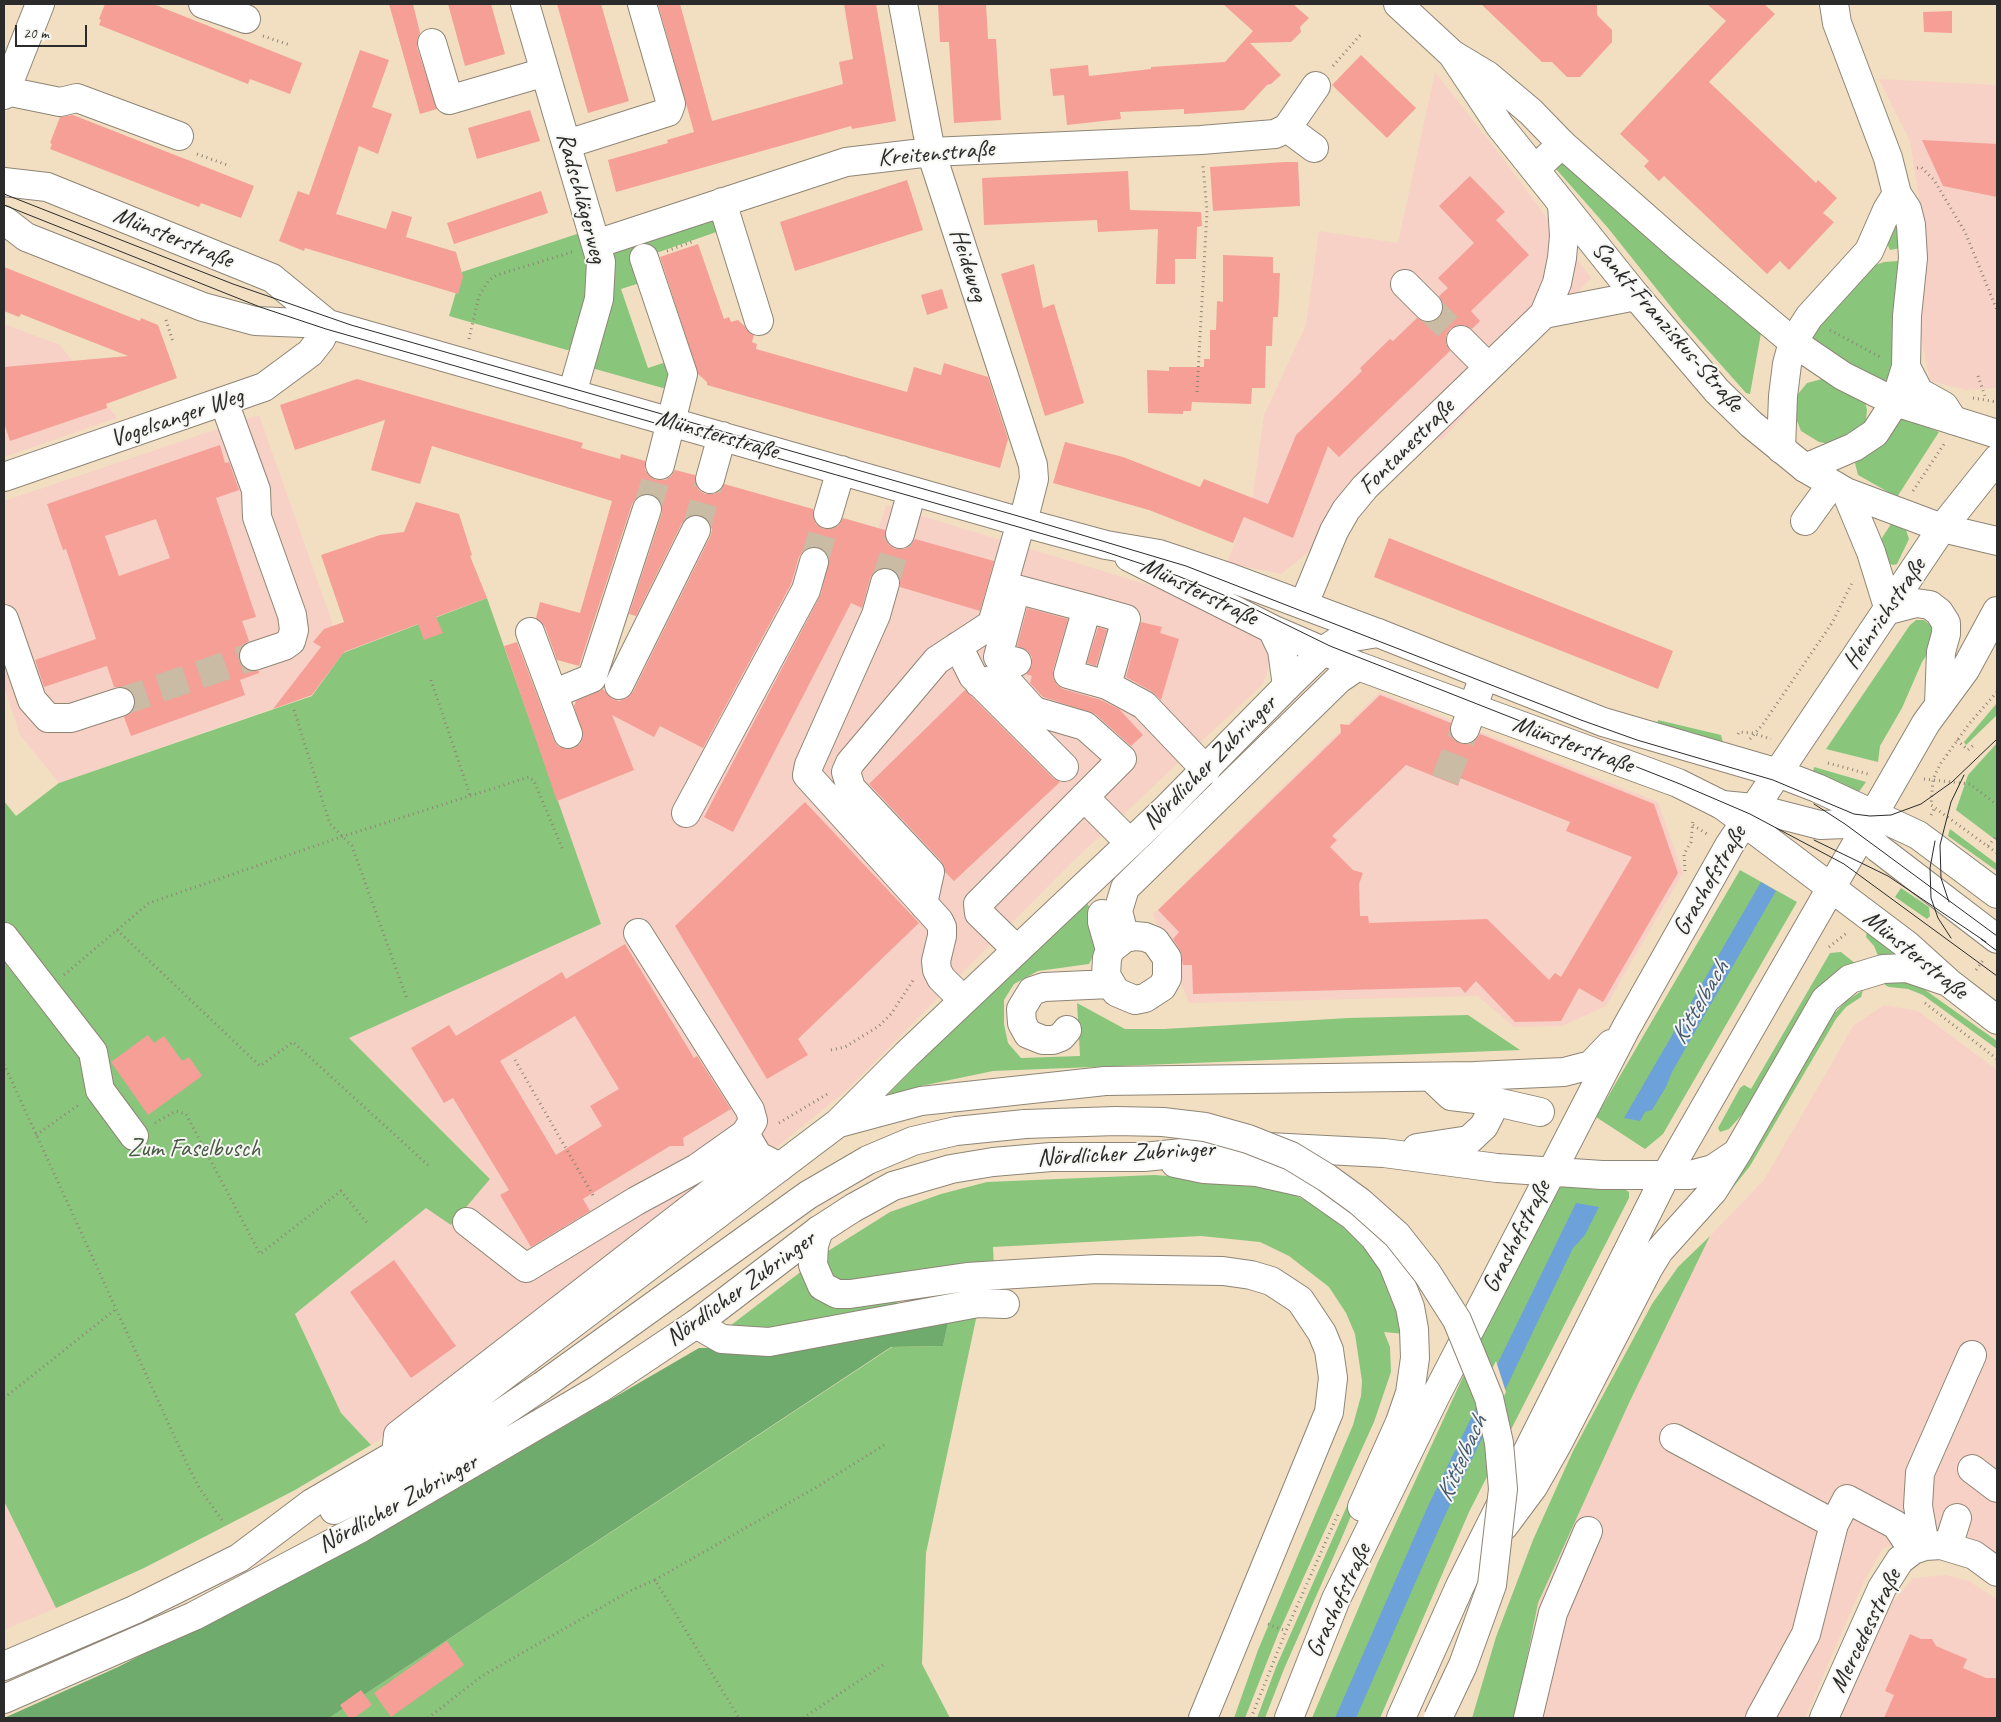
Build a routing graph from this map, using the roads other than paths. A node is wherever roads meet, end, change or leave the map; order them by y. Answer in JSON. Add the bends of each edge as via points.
{"nodes":[{"id":1,"x":40,"y":4,"type":"edge"},
{"id":2,"x":203,"y":4,"type":"edge"},
{"id":3,"x":525,"y":4,"type":"edge"},
{"id":4,"x":642,"y":4,"type":"edge"},
{"id":5,"x":903,"y":4,"type":"edge"},
{"id":6,"x":1398,"y":4,"type":"edge"},
{"id":7,"x":1834,"y":4,"type":"edge"},
{"id":8,"x":246,"y":19,"type":"dead end"},
{"id":9,"x":432,"y":43,"type":"dead end"},
{"id":10,"x":1452,"y":54,"type":"junction"},
{"id":11,"x":545,"y":72,"type":"junction"},
{"id":12,"x":1316,"y":86,"type":"road end"},
{"id":13,"x":5,"y":93,"type":"edge"},
{"id":14,"x":1287,"y":128,"type":"junction"},
{"id":15,"x":179,"y":136,"type":"road end"},
{"id":16,"x":567,"y":144,"type":"junction"},
{"id":17,"x":1562,"y":144,"type":"junction"},
{"id":18,"x":1314,"y":148,"type":"dead end"},
{"id":19,"x":931,"y":152,"type":"junction"},
{"id":20,"x":1535,"y":169,"type":"junction"},
{"id":21,"x":4,"y":182,"type":"edge"},
{"id":22,"x":1895,"y":184,"type":"junction"},
{"id":23,"x":722,"y":202,"type":"junction"},
{"id":24,"x":1562,"y":204,"type":"junction"},
{"id":25,"x":4,"y":220,"type":"edge"},
{"id":26,"x":596,"y":244,"type":"junction"},
{"id":27,"x":1869,"y":251,"type":"junction"},
{"id":28,"x":644,"y":258,"type":"road end"},
{"id":29,"x":1920,"y":260,"type":"junction"},
{"id":30,"x":1405,"y":284,"type":"dead end"},
{"id":31,"x":1636,"y":296,"type":"junction"},
{"id":32,"x":1428,"y":307,"type":"tunnel mouth"},
{"id":33,"x":1544,"y":314,"type":"junction"},
{"id":34,"x":759,"y":321,"type":"dead end"},
{"id":35,"x":328,"y":324,"type":"junction"},
{"id":36,"x":1461,"y":340,"type":"tunnel mouth"},
{"id":37,"x":1793,"y":342,"type":"junction"},
{"id":38,"x":1488,"y":367,"type":"junction"},
{"id":39,"x":1906,"y":367,"type":"junction"},
{"id":40,"x":572,"y":394,"type":"junction"},
{"id":41,"x":224,"y":402,"type":"junction"},
{"id":42,"x":1895,"y":402,"type":"junction"},
{"id":43,"x":1954,"y":421,"type":"junction"},
{"id":44,"x":671,"y":422,"type":"junction"},
{"id":45,"x":1997,"y":434,"type":"edge"},
{"id":46,"x":722,"y":436,"type":"junction"},
{"id":47,"x":1781,"y":449,"type":"junction"},
{"id":48,"x":1997,"y":459,"type":"edge"},
{"id":49,"x":660,"y":465,"type":"tunnel mouth"},
{"id":50,"x":1805,"y":468,"type":"junction"},
{"id":51,"x":841,"y":470,"type":"junction"},
{"id":52,"x":4,"y":477,"type":"edge"},
{"id":53,"x":710,"y":479,"type":"tunnel mouth"},
{"id":54,"x":1997,"y":484,"type":"edge"},
{"id":55,"x":1838,"y":488,"type":"junction"},
{"id":56,"x":912,"y":491,"type":"junction"},
{"id":57,"x":1962,"y":504,"type":"junction"},
{"id":58,"x":647,"y":509,"type":"tunnel mouth"},
{"id":59,"x":828,"y":514,"type":"tunnel mouth"},
{"id":60,"x":1805,"y":521,"type":"dead end"},
{"id":61,"x":1026,"y":523,"type":"junction"},
{"id":62,"x":1942,"y":528,"type":"junction"},
{"id":63,"x":696,"y":530,"type":"tunnel mouth"},
{"id":64,"x":900,"y":534,"type":"tunnel mouth"},
{"id":65,"x":1997,"y":541,"type":"edge"},
{"id":66,"x":1106,"y":545,"type":"junction"},
{"id":67,"x":814,"y":562,"type":"tunnel mouth"},
{"id":68,"x":886,"y":583,"type":"tunnel mouth"},
{"id":69,"x":1016,"y":588,"type":"junction"},
{"id":70,"x":1304,"y":604,"type":"junction"},
{"id":71,"x":1087,"y":608,"type":"junction"},
{"id":72,"x":1889,"y":610,"type":"junction"},
{"id":73,"x":1997,"y":611,"type":"edge"},
{"id":74,"x":4,"y":619,"type":"edge"},
{"id":75,"x":1272,"y":629,"type":"junction"},
{"id":76,"x":530,"y":632,"type":"dead end"},
{"id":77,"x":1378,"y":633,"type":"junction"},
{"id":78,"x":958,"y":646,"type":"junction"},
{"id":79,"x":1997,"y":649,"type":"edge"},
{"id":80,"x":1324,"y":650,"type":"junction"},
{"id":81,"x":254,"y":656,"type":"tunnel mouth"},
{"id":82,"x":1017,"y":662,"type":"dead end"},
{"id":83,"x":1358,"y":666,"type":"junction"},
{"id":84,"x":1966,"y":670,"type":"junction"},
{"id":85,"x":1484,"y":676,"type":"junction"},
{"id":86,"x":979,"y":683,"type":"junction"},
{"id":87,"x":619,"y":685,"type":"dead end"},
{"id":88,"x":1107,"y":685,"type":"junction"},
{"id":89,"x":1287,"y":686,"type":"junction"},
{"id":90,"x":553,"y":694,"type":"junction"},
{"id":91,"x":120,"y":702,"type":"tunnel mouth"},
{"id":92,"x":1939,"y":704,"type":"junction"},
{"id":93,"x":1468,"y":718,"type":"junction"},
{"id":94,"x":568,"y":734,"type":"dead end"},
{"id":95,"x":1064,"y":767,"type":"dead end"},
{"id":96,"x":1206,"y":770,"type":"junction"},
{"id":97,"x":1778,"y":773,"type":"junction"},
{"id":98,"x":1084,"y":797,"type":"junction"},
{"id":99,"x":1165,"y":810,"type":"junction"},
{"id":100,"x":686,"y":813,"type":"dead end"},
{"id":101,"x":1749,"y":815,"type":"junction"},
{"id":102,"x":1863,"y":823,"type":"junction"},
{"id":103,"x":1130,"y":843,"type":"junction"},
{"id":104,"x":1831,"y":887,"type":"junction"},
{"id":105,"x":1997,"y":894,"type":"edge"},
{"id":106,"x":925,"y":906,"type":"junction"},
{"id":107,"x":638,"y":933,"type":"dead end"},
{"id":108,"x":4,"y":937,"type":"edge"},
{"id":109,"x":1118,"y":944,"type":"junction"},
{"id":110,"x":1991,"y":949,"type":"edge"},
{"id":111,"x":1016,"y":950,"type":"junction"},
{"id":112,"x":1948,"y":982,"type":"junction"},
{"id":113,"x":1110,"y":984,"type":"junction"},
{"id":114,"x":963,"y":1000,"type":"junction"},
{"id":115,"x":1997,"y":1020,"type":"edge"},
{"id":116,"x":1626,"y":1028,"type":"junction"},
{"id":117,"x":1067,"y":1030,"type":"dead end"},
{"id":118,"x":1475,"y":1076,"type":"junction"},
{"id":119,"x":1431,"y":1077,"type":"junction"},
{"id":120,"x":1492,"y":1101,"type":"junction"},
{"id":121,"x":1540,"y":1112,"type":"dead end"},
{"id":122,"x":838,"y":1123,"type":"junction"},
{"id":123,"x":134,"y":1136,"type":"road end"},
{"id":124,"x":761,"y":1152,"type":"junction"},
{"id":125,"x":1384,"y":1153,"type":"junction"},
{"id":126,"x":1737,"y":1153,"type":"junction"},
{"id":127,"x":1144,"y":1157,"type":"junction"},
{"id":128,"x":1558,"y":1173,"type":"junction"},
{"id":129,"x":1654,"y":1175,"type":"junction"},
{"id":130,"x":635,"y":1197,"type":"junction"},
{"id":131,"x":467,"y":1222,"type":"dead end"},
{"id":132,"x":819,"y":1230,"type":"junction"},
{"id":133,"x":652,"y":1240,"type":"junction"},
{"id":134,"x":1008,"y":1289,"type":"junction"},
{"id":135,"x":696,"y":1324,"type":"junction"},
{"id":136,"x":1972,"y":1355,"type":"dead end"},
{"id":137,"x":1674,"y":1438,"type":"dead end"},
{"id":138,"x":396,"y":1455,"type":"junction"},
{"id":139,"x":1972,"y":1469,"type":"dead end"},
{"id":140,"x":1997,"y":1488,"type":"edge"},
{"id":141,"x":1957,"y":1518,"type":"dead end"},
{"id":142,"x":1834,"y":1524,"type":"junction"},
{"id":143,"x":1588,"y":1531,"type":"dead end"},
{"id":144,"x":1929,"y":1547,"type":"junction"},
{"id":145,"x":238,"y":1558,"type":"junction"},
{"id":146,"x":1997,"y":1572,"type":"edge"},
{"id":147,"x":1460,"y":1586,"type":"junction"},
{"id":148,"x":1336,"y":1599,"type":"junction"},
{"id":149,"x":4,"y":1666,"type":"edge"},
{"id":150,"x":4,"y":1699,"type":"edge"},
{"id":151,"x":1203,"y":1718,"type":"edge"},
{"id":152,"x":1289,"y":1718,"type":"edge"},
{"id":153,"x":1401,"y":1718,"type":"edge"},
{"id":154,"x":1438,"y":1718,"type":"edge"},
{"id":155,"x":1528,"y":1718,"type":"edge"},
{"id":156,"x":1760,"y":1718,"type":"edge"},
{"id":157,"x":1824,"y":1718,"type":"edge"}],
"edges":[{"from":1,"to":13,"type":"main road"},
{"from":2,"to":8,"type":"main road"},
{"from":3,"to":11,"type":"main road","name":"Radschlägerweg"},
{"from":4,"to":16,"type":"main road","via":[[671,104],[668,112]]},
{"from":5,"to":19,"type":"main road","name":"Heideweg"},
{"from":6,"to":10,"type":"main road","name":"Sankt-Franziskus-Straße"},
{"from":7,"to":22,"type":"main road","via":[[1837,23]]},
{"from":9,"to":11,"type":"main road","via":[[449,100]]},
{"from":10,"to":17,"type":"main road","name":"Sankt-Franziskus-Straße","via":[[1487,75],[1531,112]]},
{"from":10,"to":20,"type":"main road","name":"Sankt-Franziskus-Straße","via":[[1478,95]]},
{"from":11,"to":16,"type":"main road","name":"Radschlägerweg"},
{"from":12,"to":14,"type":"main road"},
{"from":13,"to":15,"type":"main road","via":[[60,102],[77,98]]},
{"from":14,"to":18,"type":"main road"},
{"from":14,"to":19,"type":"main road","name":"Kreitenstraße","via":[[1266,136]]},
{"from":16,"to":26,"type":"main road","name":"Radschlägerweg"},
{"from":17,"to":20,"type":"main road"},
{"from":17,"to":37,"type":"main road","name":"Sankt-Franziskus-Straße"},
{"from":19,"to":23,"type":"main road","name":"Kreitenstraße","via":[[846,162]]},
{"from":19,"to":61,"type":"main road","name":"Heideweg","via":[[1033,465],[1034,479]]},
{"from":20,"to":24,"type":"main road","name":"Sankt-Franziskus-Straße"},
{"from":21,"to":35,"type":"main road","name":"Münsterstraße","via":[[47,187],[272,278]]},
{"from":22,"to":27,"type":"main road"},
{"from":22,"to":29,"type":"main road","via":[[1907,209]]},
{"from":23,"to":26,"type":"main road","name":"Kreitenstraße"},
{"from":23,"to":34,"type":"main road"},
{"from":24,"to":31,"type":"main road","name":"Sankt-Franziskus-Straße"},
{"from":24,"to":33,"type":"main road","name":"Fontanestraße","via":[[1562,258],[1557,283]]},
{"from":25,"to":35,"type":"main road","name":"Münsterstraße","via":[[26,238],[203,307],[255,321]]},
{"from":26,"to":40,"type":"main road","name":"Radschlägerweg","via":[[601,262],[600,299]]},
{"from":27,"to":29,"type":"main road"},
{"from":27,"to":37,"type":"main road","via":[[1809,317]]},
{"from":28,"to":44,"type":"main road","via":[[683,374]]},
{"from":29,"to":39,"type":"main road","via":[[1907,316]]},
{"from":30,"to":32,"type":"main road"},
{"from":31,"to":33,"type":"main road"},
{"from":31,"to":47,"type":"main road","name":"Sankt-Franziskus-Straße","via":[[1717,391]]},
{"from":33,"to":38,"type":"main road","name":"Fontanestraße"},
{"from":35,"to":40,"type":"main road","name":"Münsterstraße"},
{"from":35,"to":41,"type":"main road","name":"Vogelsanger Weg","via":[[310,353],[298,363],[264,387]]},
{"from":36,"to":38,"type":"main road"},
{"from":37,"to":42,"type":"main road","name":"Sankt-Franziskus-Straße","via":[[1843,376]]},
{"from":37,"to":47,"type":"main road","via":[[1783,396]]},
{"from":38,"to":70,"type":"main road","name":"Fontanestraße","via":[[1365,487],[1346,510]]},
{"from":39,"to":42,"type":"main road"},
{"from":39,"to":43,"type":"main road","via":[[1919,392],[1944,406]]},
{"from":40,"to":44,"type":"main road","name":"Münsterstraße"},
{"from":41,"to":52,"type":"main road","name":"Vogelsanger Weg"},
{"from":41,"to":81,"type":"main road","via":[[256,490],[257,517],[292,615],[294,630],[291,641],[284,646]]},
{"from":42,"to":43,"type":"main road","name":"Sankt-Franziskus-Straße"},
{"from":42,"to":50,"type":"main road","via":[[1866,441]]},
{"from":43,"to":45,"type":"main road","name":"Sankt-Franziskus-Straße"},
{"from":44,"to":46,"type":"main road","name":"Münsterstraße"},
{"from":44,"to":49,"type":"main road"},
{"from":46,"to":51,"type":"main road","name":"Münsterstraße"},
{"from":46,"to":53,"type":"main road"},
{"from":47,"to":50,"type":"main road","name":"Sankt-Franziskus-Straße"},
{"from":48,"to":57,"type":"main road","name":"Heinrichstraße"},
{"from":50,"to":55,"type":"main road","name":"Sankt-Franziskus-Straße"},
{"from":51,"to":56,"type":"main road","name":"Münsterstraße"},
{"from":51,"to":59,"type":"main road"},
{"from":54,"to":57,"type":"main road"},
{"from":55,"to":60,"type":"main road"},
{"from":55,"to":62,"type":"main road","name":"Sankt-Franziskus-Straße"},
{"from":55,"to":72,"type":"main road","via":[[1868,544]]},
{"from":56,"to":61,"type":"main road","name":"Münsterstraße"},
{"from":56,"to":64,"type":"main road"},
{"from":57,"to":62,"type":"main road","name":"Heinrichstraße"},
{"from":58,"to":90,"type":"main road","via":[[592,678]]},
{"from":61,"to":66,"type":"main road","name":"Münsterstraße"},
{"from":61,"to":69,"type":"main road"},
{"from":61,"to":78,"type":"main road","via":[[992,624]]},
{"from":62,"to":65,"type":"main road","name":"Sankt-Franziskus-Straße"},
{"from":62,"to":72,"type":"main road","name":"Heinrichstraße"},
{"from":63,"to":87,"type":"main road"},
{"from":66,"to":70,"type":"main road","name":"Münsterstraße","via":[[1159,554]]},
{"from":66,"to":75,"type":"main road","name":"Münsterstraße"},
{"from":67,"to":100,"type":"main road","via":[[806,590]]},
{"from":68,"to":106,"type":"main road","via":[[876,614],[807,775]]},
{"from":69,"to":71,"type":"main road"},
{"from":69,"to":82,"type":"main road","via":[[998,657]]},
{"from":70,"to":77,"type":"main road","name":"Münsterstraße"},
{"from":71,"to":88,"type":"main road","via":[[1126,619]]},
{"from":71,"to":88,"type":"main road","via":[[1068,674]]},
{"from":72,"to":92,"type":"main road","via":[[1916,603],[1930,605],[1946,623]]},
{"from":72,"to":97,"type":"main road","name":"Heinrichstraße"},
{"from":73,"to":84,"type":"main road"},
{"from":74,"to":91,"type":"main road","via":[[32,700],[48,718],[71,718]]},
{"from":75,"to":80,"type":"main road","name":"Münsterstraße"},
{"from":75,"to":89,"type":"main road","via":[[1282,650]]},
{"from":76,"to":90,"type":"main road"},
{"from":77,"to":80,"type":"main road","name":"Nördlicher Zubringer","via":[[1341,639]]},
{"from":77,"to":85,"type":"main road","name":"Münsterstraße"},
{"from":78,"to":86,"type":"main road","via":[[972,676]]},
{"from":78,"to":106,"type":"main road","via":[[937,660],[850,763],[846,772],[851,788],[930,872]]},
{"from":79,"to":84,"type":"main road"},
{"from":80,"to":83,"type":"main road","name":"Münsterstraße"},
{"from":80,"to":89,"type":"main road","name":"Nördlicher Zubringer"},
{"from":83,"to":93,"type":"main road","name":"Münsterstraße"},
{"from":83,"to":109,"type":"main road","via":[[1339,679],[1125,888],[1118,911]]},
{"from":84,"to":92,"type":"main road"},
{"from":85,"to":93,"type":"main road"},
{"from":85,"to":97,"type":"main road","name":"Münsterstraße","via":[[1603,722]]},
{"from":86,"to":95,"type":"main road"},
{"from":86,"to":98,"type":"main road","via":[[998,678],[1006,680],[1034,711],[1085,726],[1122,759]]},
{"from":88,"to":96,"type":"main road","via":[[1144,704]]},
{"from":89,"to":96,"type":"main road","name":"Nördlicher Zubringer"},
{"from":90,"to":94,"type":"main road"},
{"from":92,"to":102,"type":"main road"},
{"from":93,"to":101,"type":"main road","name":"Münsterstraße","via":[[1678,783]]},
{"from":96,"to":99,"type":"main road","name":"Nördlicher Zubringer"},
{"from":97,"to":101,"type":"main road","name":"Grashofstraße"},
{"from":97,"to":102,"type":"main road","name":"Münsterstraße","via":[[1819,788]]},
{"from":98,"to":103,"type":"main road"},
{"from":98,"to":111,"type":"main road","via":[[978,904],[979,913]]},
{"from":99,"to":103,"type":"main road","name":"Nördlicher Zubringer"},
{"from":99,"to":109,"type":"main road","via":[[1146,847],[1105,893],[1102,922]]},
{"from":101,"to":102,"type":"main road","via":[[1820,826]]},
{"from":101,"to":104,"type":"main road","name":"Münsterstraße"},
{"from":101,"to":116,"type":"main road","name":"Grashofstraße"},
{"from":102,"to":104,"type":"main road"},
{"from":102,"to":105,"type":"main road","name":"Münsterstraße","via":[[1918,834]]},
{"from":102,"to":110,"type":"main road","via":[[1878,848]]},
{"from":103,"to":111,"type":"main road","name":"Nördlicher Zubringer"},
{"from":104,"to":112,"type":"main road","name":"Münsterstraße","via":[[1907,945]]},
{"from":104,"to":129,"type":"main road"},
{"from":106,"to":114,"type":"main road","via":[[942,927],[936,961],[941,978]]},
{"from":107,"to":124,"type":"main road","via":[[750,1110]]},
{"from":108,"to":123,"type":"main road","via":[[93,1052],[100,1090]]},
{"from":109,"to":113,"type":"main road","via":[[1105,967]]},
{"from":109,"to":113,"type":"main road","via":[[1145,937],[1162,948],[1169,968],[1167,978],[1154,994],[1135,1000],[1116,992]]},
{"from":111,"to":114,"type":"main road","name":"Nördlicher Zubringer"},
{"from":112,"to":115,"type":"main road","name":"Münsterstraße"},
{"from":112,"to":126,"type":"main road","via":[[1907,968],[1873,971],[1842,984],[1821,1007]]},
{"from":113,"to":117,"type":"main road","via":[[1044,987],[1032,991],[1021,1009],[1022,1023],[1028,1034],[1053,1040]]},
{"from":114,"to":122,"type":"main road","name":"Nördlicher Zubringer"},
{"from":116,"to":118,"type":"main road","name":"Nördlicher Zubringer","via":[[1591,1066],[1578,1070]]},
{"from":116,"to":128,"type":"main road","name":"Grashofstraße"},
{"from":118,"to":119,"type":"main road","name":"Nördlicher Zubringer"},
{"from":118,"to":120,"type":"main road","via":[[1484,1084]]},
{"from":119,"to":120,"type":"main road","via":[[1451,1096]]},
{"from":119,"to":122,"type":"main road","name":"Nördlicher Zubringer","via":[[1104,1081],[921,1101]]},
{"from":120,"to":121,"type":"main road"},
{"from":120,"to":125,"type":"main road","via":[[1492,1110],[1484,1126],[1469,1140]]},
{"from":122,"to":124,"type":"main road","name":"Nördlicher Zubringer"},
{"from":124,"to":130,"type":"main road","via":[[697,1168]]},
{"from":124,"to":133,"type":"main road"},
{"from":124,"to":138,"type":"main road","name":"Nördlicher Zubringer","via":[[662,1258]]},
{"from":125,"to":127,"type":"main road","name":"Nördlicher Zubringer","via":[[1249,1146]]},
{"from":125,"to":128,"type":"main road","name":"Nördlicher Zubringer"},
{"from":126,"to":129,"type":"main road","name":"Nördlicher Zubringer","via":[[1713,1169],[1690,1175]]},
{"from":126,"to":147,"type":"main road","via":[[1713,1191],[1659,1251],[1533,1487]]},
{"from":127,"to":132,"type":"main road","name":"Nördlicher Zubringer","via":[[1051,1158],[951,1169],[893,1186]]},
{"from":127,"to":148,"type":"main road","via":[[1204,1169],[1257,1172],[1306,1183],[1353,1216],[1374,1237],[1393,1264],[1404,1288],[1414,1337],[1410,1393],[1348,1539]]},
{"from":128,"to":129,"type":"main road","name":"Nördlicher Zubringer"},
{"from":128,"to":148,"type":"main road","name":"Grashofstraße"},
{"from":129,"to":147,"type":"main road"},
{"from":130,"to":131,"type":"main road","via":[[606,1219],[526,1268]]},
{"from":130,"to":133,"type":"main road"},
{"from":132,"to":134,"type":"main road","via":[[813,1265],[822,1286],[837,1294],[967,1277]]},
{"from":132,"to":135,"type":"main road","name":"Nördlicher Zubringer"},
{"from":133,"to":138,"type":"main road","via":[[398,1435]]},
{"from":134,"to":135,"type":"main road","via":[[978,1303],[769,1342],[722,1339]]},
{"from":134,"to":151,"type":"main road","via":[[1097,1269],[1223,1271],[1271,1281],[1300,1300],[1322,1333],[1333,1367],[1329,1412]]},
{"from":135,"to":150,"type":"main road","name":"Nördlicher Zubringer","via":[[600,1389],[360,1528],[194,1616]]},
{"from":136,"to":144,"type":"main road","via":[[1920,1473],[1918,1506]]},
{"from":137,"to":142,"type":"main road"},
{"from":138,"to":145,"type":"main road","name":"Nördlicher Zubringer","via":[[312,1503]]},
{"from":139,"to":140,"type":"main road"},
{"from":141,"to":144,"type":"main road"},
{"from":142,"to":144,"type":"main road","via":[[1847,1499]]},
{"from":142,"to":156,"type":"main road","via":[[1806,1634]]},
{"from":143,"to":155,"type":"main road","via":[[1554,1613]]},
{"from":144,"to":146,"type":"main road","via":[[1974,1555]]},
{"from":144,"to":157,"type":"main road","name":"Mercedesstraße","via":[[1900,1560],[1882,1588]]},
{"from":145,"to":149,"type":"main road","name":"Nördlicher Zubringer","via":[[134,1610]]},
{"from":145,"to":154,"type":"main road","bridge":true,"via":[[392,1481],[466,1437],[808,1195],[868,1160],[914,1141],[956,1131],[1025,1124],[1163,1122],[1248,1139],[1291,1156],[1353,1198],[1397,1235],[1427,1273],[1457,1320],[1489,1398],[1503,1489],[1492,1585],[1463,1665]]},
{"from":147,"to":153,"type":"main road"},
{"from":148,"to":152,"type":"main road","name":"Grashofstraße"}]}
